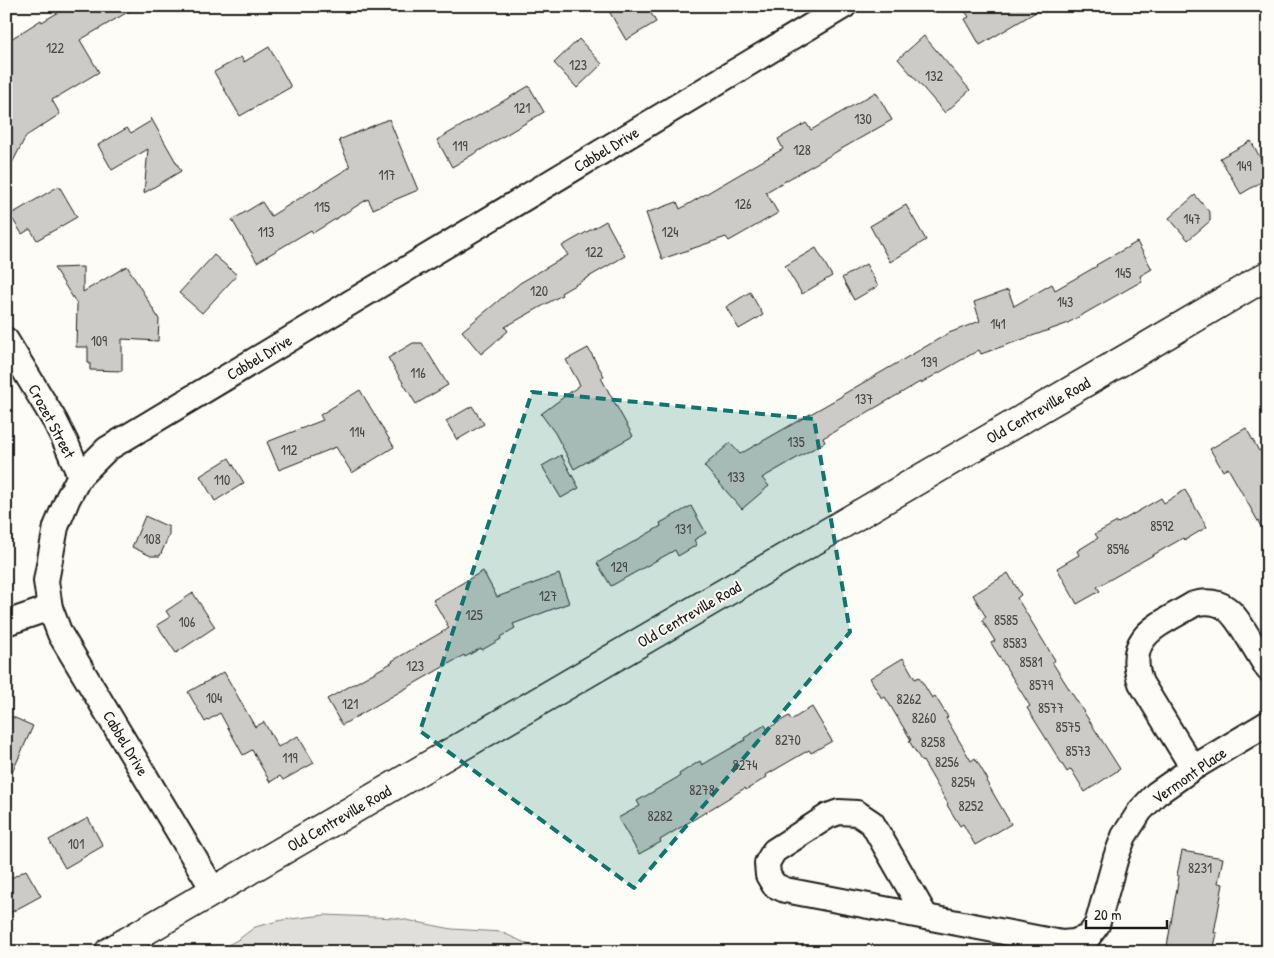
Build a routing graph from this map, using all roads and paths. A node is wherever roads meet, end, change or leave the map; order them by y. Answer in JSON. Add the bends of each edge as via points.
{"nodes":[{"id":1,"x":844,"y":6,"type":"edge"},
{"id":2,"x":1268,"y":275,"type":"edge"},
{"id":3,"x":6,"y":340,"type":"edge"},
{"id":4,"x":80,"y":476,"type":"junction"},
{"id":5,"x":50,"y":608,"type":"junction"},
{"id":6,"x":6,"y":623,"type":"edge"},
{"id":7,"x":1268,"y":669,"type":"edge"},
{"id":8,"x":1268,"y":723,"type":"edge"},
{"id":9,"x":1193,"y":768,"type":"junction"},
{"id":10,"x":214,"y":891,"type":"junction"},
{"id":11,"x":926,"y":917,"type":"junction"},
{"id":12,"x":109,"y":952,"type":"edge"}],
"edges":[{"from":1,"to":4,"type":"street","name":"Cabbel Drive","via":[[107,449]]},
{"from":2,"to":10,"type":"street","name":"Old Centreville Road"},
{"from":3,"to":4,"type":"street","name":"Crozet Street","via":[[55,421]]},
{"from":4,"to":5,"type":"street","name":"Cabbel Drive","via":[[56,527],[46,581]]},
{"from":5,"to":6,"type":"street"},
{"from":5,"to":10,"type":"street","name":"Cabbel Drive","via":[[60,634]]},
{"from":7,"to":9,"type":"street","via":[[1237,618],[1219,604],[1194,604],[1142,639],[1136,671]]},
{"from":8,"to":9,"type":"street","name":"Vermont Place"},
{"from":9,"to":11,"type":"street","name":"Vermont Place","via":[[1156,794],[1124,836],[1097,925],[1088,937],[1062,943]]},
{"from":10,"to":12,"type":"street","name":"Old Centreville Road"},
{"from":11,"to":11,"type":"street","name":"Vermont Place","via":[[785,890],[774,885],[768,875],[767,863],[774,851],[828,816],[839,812],[857,813],[872,823]]}]}
